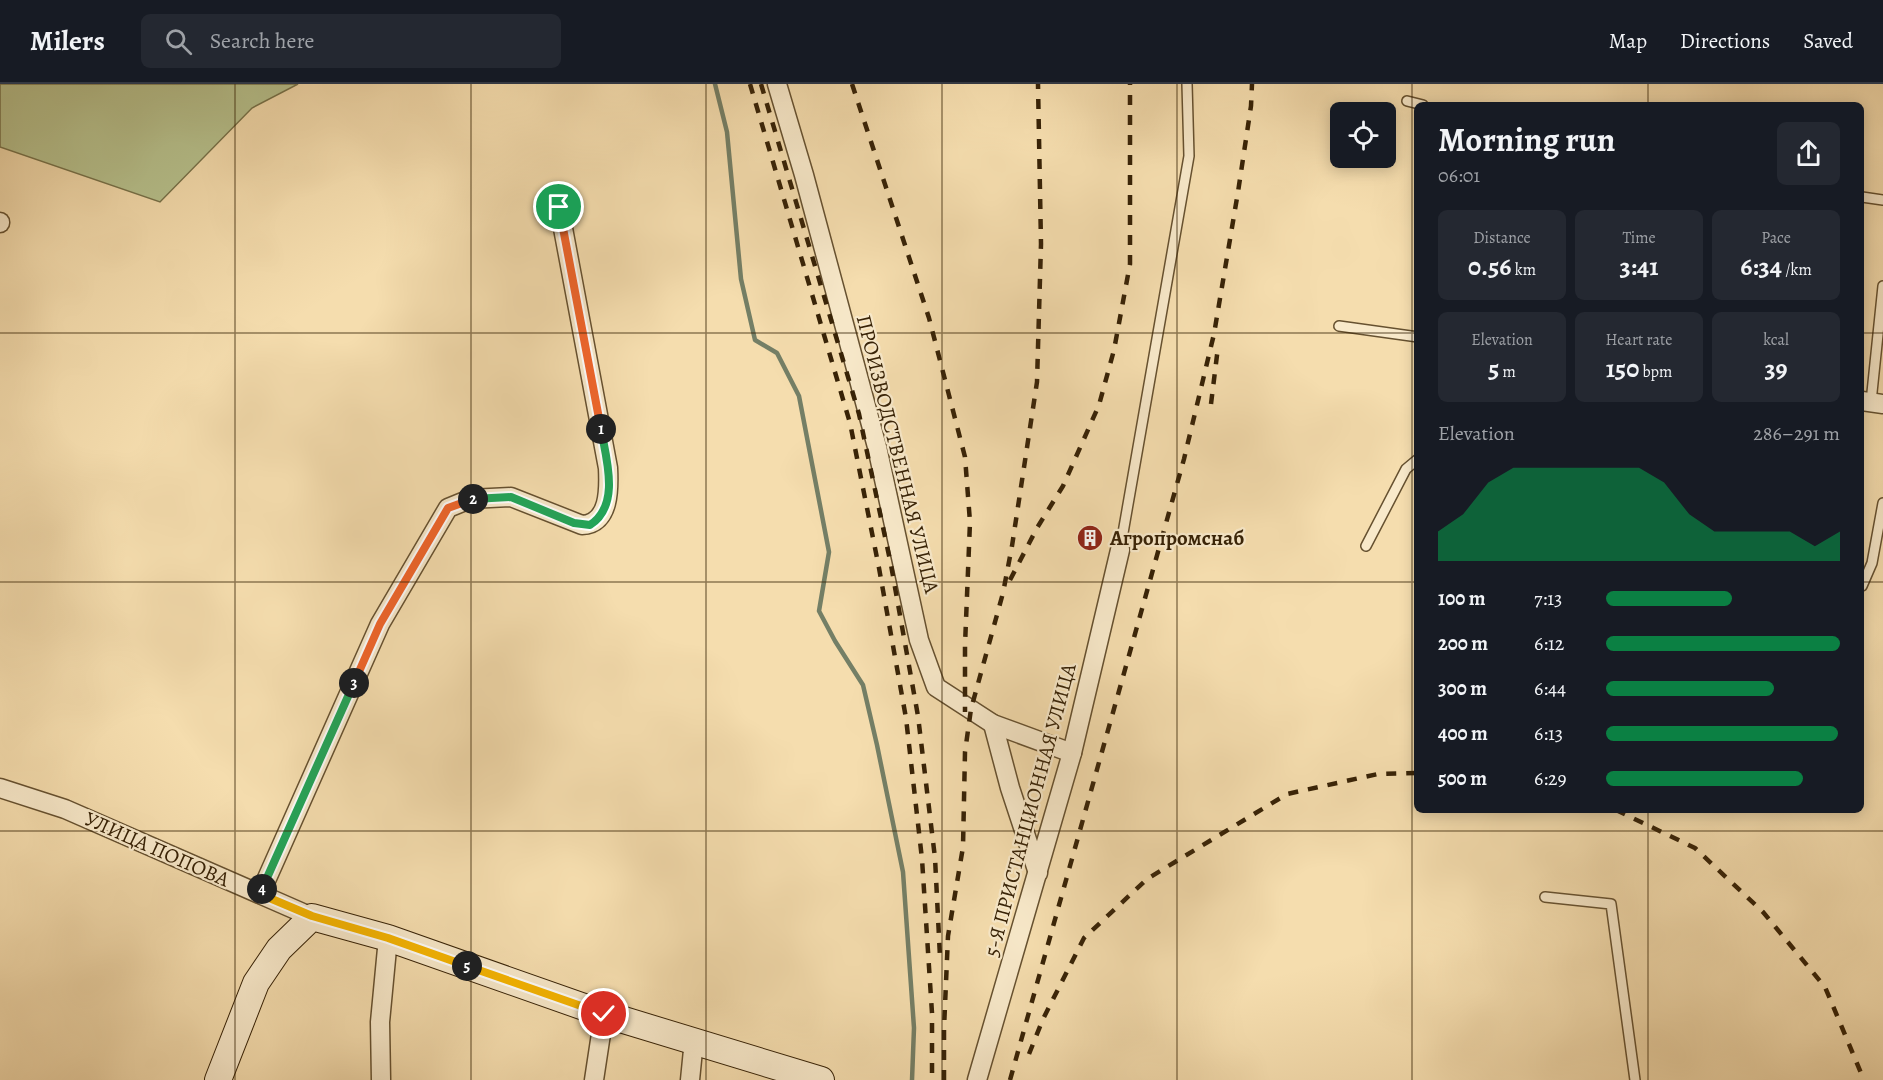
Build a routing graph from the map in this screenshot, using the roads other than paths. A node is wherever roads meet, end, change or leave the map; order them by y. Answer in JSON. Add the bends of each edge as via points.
{"nodes":[{"id":1,"x":777,"y":84,"type":"edge"},
{"id":2,"x":1187,"y":84,"type":"edge"},
{"id":3,"x":1407,"y":101,"type":"dead end"},
{"id":4,"x":1414,"y":103,"type":"edge"},
{"id":5,"x":1864,"y":197,"type":"edge"},
{"id":6,"x":1883,"y":200,"type":"edge"},
{"id":7,"x":559,"y":207,"type":"dead end"},
{"id":8,"x":1883,"y":286,"type":"edge"},
{"id":9,"x":1339,"y":326,"type":"dead end"},
{"id":10,"x":1414,"y":336,"type":"edge"},
{"id":11,"x":1872,"y":402,"type":"edge"},
{"id":12,"x":1414,"y":462,"type":"edge"},
{"id":13,"x":1883,"y":503,"type":"edge"},
{"id":14,"x":1366,"y":546,"type":"dead end"},
{"id":15,"x":1120,"y":550,"type":"joint"},
{"id":16,"x":1864,"y":581,"type":"edge"},
{"id":17,"x":993,"y":724,"type":"junction"},
{"id":18,"x":1072,"y":753,"type":"junction"},
{"id":19,"x":0,"y":788,"type":"edge"},
{"id":20,"x":1038,"y":873,"type":"junction"},
{"id":21,"x":260,"y":894,"type":"junction"},
{"id":22,"x":1545,"y":897,"type":"dead end"},
{"id":23,"x":312,"y":916,"type":"junction"},
{"id":24,"x":388,"y":938,"type":"junction"},
{"id":25,"x":604,"y":1014,"type":"junction"},
{"id":26,"x":694,"y":1040,"type":"junction"},
{"id":27,"x":218,"y":1080,"type":"edge"},
{"id":28,"x":381,"y":1080,"type":"edge"},
{"id":29,"x":594,"y":1080,"type":"edge"},
{"id":30,"x":690,"y":1080,"type":"edge"},
{"id":31,"x":821,"y":1080,"type":"edge"},
{"id":32,"x":977,"y":1080,"type":"edge"},
{"id":33,"x":1635,"y":1080,"type":"edge"}],
"edges":[{"from":1,"to":17,"type":"street","name":"ПРОИЗВОДСТВЕННАЯ УЛИЦА","via":[[876,447],[919,640],[936,687]]},
{"from":2,"to":15,"type":"lane","via":[[1189,156]]},
{"from":3,"to":4,"type":"lane"},
{"from":5,"to":6,"type":"lane"},
{"from":7,"to":21,"type":"street","via":[[608,468],[605,506],[590,525],[511,497],[470,499],[448,508],[380,624]]},
{"from":8,"to":11,"type":"lane"},
{"from":9,"to":10,"type":"lane"},
{"from":12,"to":14,"type":"lane","via":[[1406,469]]},
{"from":13,"to":16,"type":"lane","via":[[1872,563]]},
{"from":15,"to":18,"type":"street","name":"5-Я ПРИСТАНЦИОННАЯ УЛИЦА"},
{"from":17,"to":18,"type":"street","name":"ПРОИЗВОДСТВЕННАЯ УЛИЦА"},
{"from":17,"to":20,"type":"street"},
{"from":18,"to":20,"type":"street","name":"5-Я ПРИСТАНЦИОННАЯ УЛИЦА"},
{"from":19,"to":21,"type":"street","name":"УЛИЦА ПОПОВА","via":[[65,810]]},
{"from":20,"to":32,"type":"street","name":"5-Я ПРИСТАНЦИОННАЯ УЛИЦА"},
{"from":21,"to":23,"type":"street","name":"УЛИЦА ПОПОВА"},
{"from":22,"to":33,"type":"lane","via":[[1611,904]]},
{"from":23,"to":24,"type":"street"},
{"from":23,"to":27,"type":"street","via":[[279,949],[256,983]]},
{"from":24,"to":25,"type":"street"},
{"from":24,"to":28,"type":"street","via":[[380,1022]]},
{"from":25,"to":26,"type":"street"},
{"from":25,"to":29,"type":"street"},
{"from":26,"to":30,"type":"street"},
{"from":26,"to":31,"type":"street"}]}
